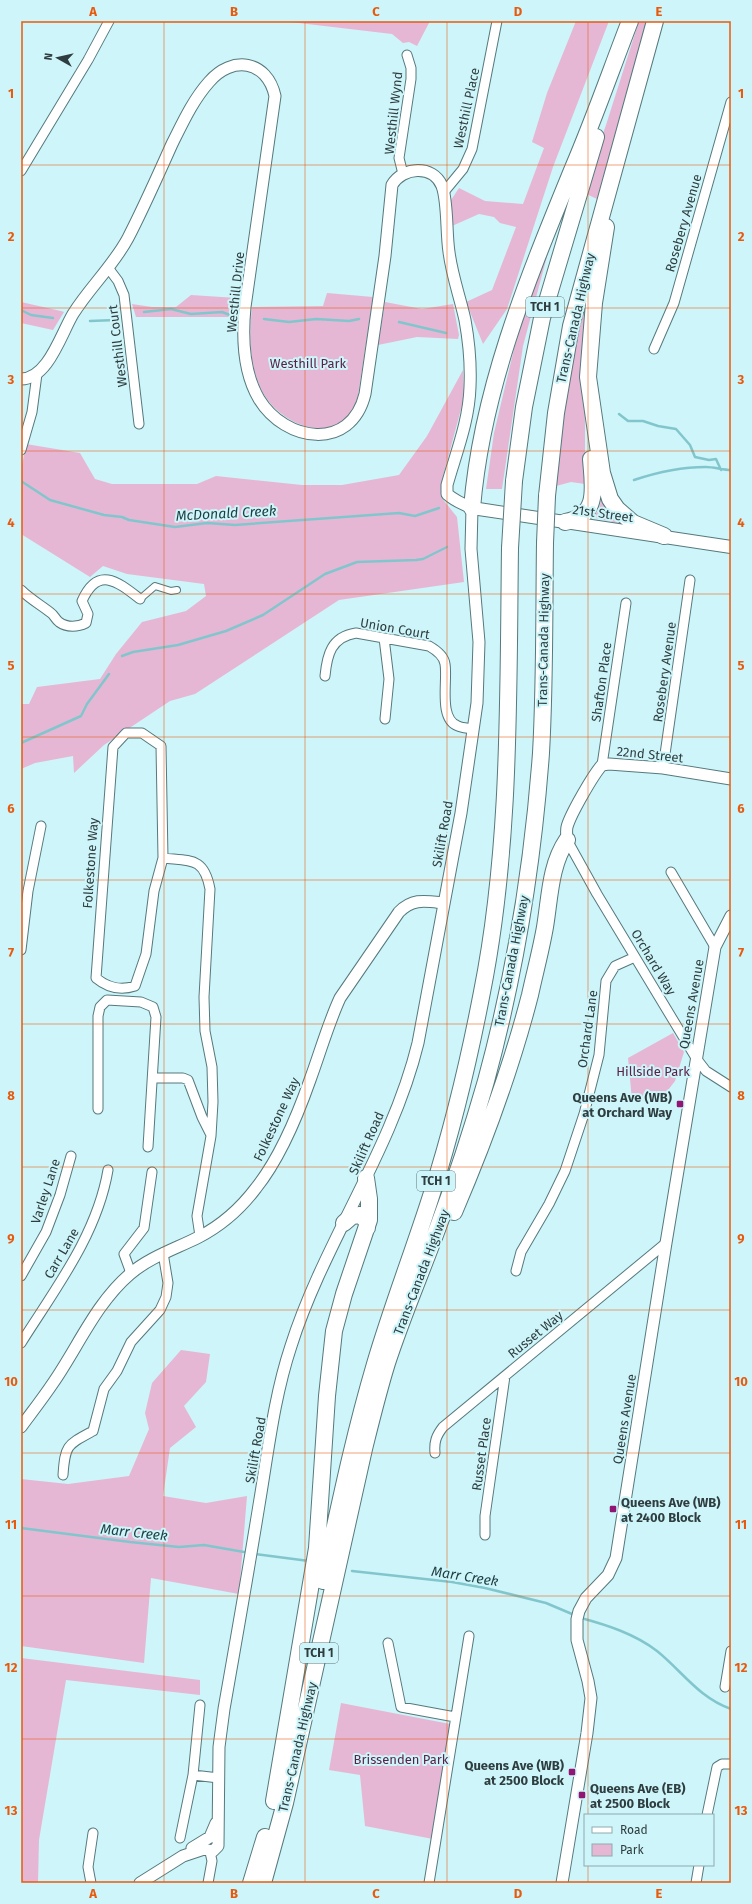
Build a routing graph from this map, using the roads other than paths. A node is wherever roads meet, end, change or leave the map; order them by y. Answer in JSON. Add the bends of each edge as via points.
{"nodes":[{"id":1,"x":109,"y":21,"type":"edge"},
{"id":2,"x":497,"y":21,"type":"edge"},
{"id":3,"x":630,"y":21,"type":"edge"},
{"id":4,"x":655,"y":21,"type":"edge"},
{"id":5,"x":658,"y":21,"type":"edge"},
{"id":6,"x":407,"y":55,"type":"dead end"},
{"id":7,"x":642,"y":68,"type":"junction"},
{"id":8,"x":731,"y":102,"type":"edge"},
{"id":9,"x":727,"y":128,"type":"edge"},
{"id":10,"x":615,"y":165,"type":"junction"},
{"id":11,"x":21,"y":171,"type":"edge"},
{"id":12,"x":403,"y":174,"type":"junction"},
{"id":13,"x":444,"y":192,"type":"junction"},
{"id":14,"x":109,"y":269,"type":"junction"},
{"id":15,"x":654,"y":349,"type":"dead end"},
{"id":16,"x":37,"y":374,"type":"junction"},
{"id":17,"x":588,"y":377,"type":"junction"},
{"id":18,"x":21,"y":379,"type":"edge"},
{"id":19,"x":139,"y":424,"type":"dead end"},
{"id":20,"x":21,"y":450,"type":"edge"},
{"id":21,"x":472,"y":508,"type":"junction"},
{"id":22,"x":565,"y":522,"type":"junction"},
{"id":23,"x":664,"y":536,"type":"junction"},
{"id":24,"x":731,"y":547,"type":"edge"},
{"id":25,"x":690,"y":580,"type":"dead end"},
{"id":26,"x":21,"y":590,"type":"edge"},
{"id":27,"x":177,"y":590,"type":"dead end"},
{"id":28,"x":140,"y":598,"type":"joint"},
{"id":29,"x":626,"y":602,"type":"dead end"},
{"id":30,"x":384,"y":638,"type":"junction"},
{"id":31,"x":325,"y":676,"type":"dead end"},
{"id":32,"x":385,"y":719,"type":"dead end"},
{"id":33,"x":473,"y":729,"type":"junction"},
{"id":34,"x":602,"y":765,"type":"junction"},
{"id":35,"x":663,"y":768,"type":"junction"},
{"id":36,"x":731,"y":779,"type":"edge"},
{"id":37,"x":41,"y":826,"type":"dead end"},
{"id":38,"x":567,"y":840,"type":"junction"},
{"id":39,"x":163,"y":858,"type":"junction"},
{"id":40,"x":671,"y":872,"type":"dead end"},
{"id":41,"x":444,"y":903,"type":"junction"},
{"id":42,"x":731,"y":916,"type":"edge"},
{"id":43,"x":715,"y":947,"type":"junction"},
{"id":44,"x":21,"y":950,"type":"edge"},
{"id":45,"x":635,"y":956,"type":"junction"},
{"id":46,"x":696,"y":1058,"type":"junction"},
{"id":47,"x":153,"y":1078,"type":"junction"},
{"id":48,"x":731,"y":1087,"type":"edge"},
{"id":49,"x":98,"y":1109,"type":"dead end"},
{"id":50,"x":211,"y":1136,"type":"junction"},
{"id":51,"x":148,"y":1147,"type":"dead end"},
{"id":52,"x":71,"y":1156,"type":"dead end"},
{"id":53,"x":108,"y":1170,"type":"dead end"},
{"id":54,"x":152,"y":1172,"type":"dead end"},
{"id":55,"x":366,"y":1178,"type":"junction"},
{"id":56,"x":344,"y":1223,"type":"junction"},
{"id":57,"x":367,"y":1228,"type":"junction"},
{"id":58,"x":200,"y":1236,"type":"junction"},
{"id":59,"x":666,"y":1243,"type":"junction"},
{"id":60,"x":163,"y":1253,"type":"junction"},
{"id":61,"x":516,"y":1271,"type":"dead end"},
{"id":62,"x":131,"y":1273,"type":"junction"},
{"id":63,"x":21,"y":1276,"type":"edge"},
{"id":64,"x":396,"y":1337,"type":"junction"},
{"id":65,"x":21,"y":1344,"type":"edge"},
{"id":66,"x":505,"y":1376,"type":"junction"},
{"id":67,"x":21,"y":1427,"type":"edge"},
{"id":68,"x":435,"y":1453,"type":"dead end"},
{"id":69,"x":63,"y":1475,"type":"dead end"},
{"id":70,"x":485,"y":1535,"type":"dead end"},
{"id":71,"x":469,"y":1636,"type":"dead end"},
{"id":72,"x":388,"y":1643,"type":"dead end"},
{"id":73,"x":731,"y":1651,"type":"edge"},
{"id":74,"x":725,"y":1687,"type":"dead end"},
{"id":75,"x":200,"y":1705,"type":"dead end"},
{"id":76,"x":455,"y":1717,"type":"junction"},
{"id":77,"x":726,"y":1764,"type":"edge"},
{"id":78,"x":193,"y":1775,"type":"junction"},
{"id":79,"x":219,"y":1778,"type":"junction"},
{"id":80,"x":274,"y":1801,"type":"junction"},
{"id":81,"x":707,"y":1814,"type":"edge"},
{"id":82,"x":93,"y":1833,"type":"dead end"},
{"id":83,"x":180,"y":1838,"type":"dead end"},
{"id":84,"x":210,"y":1844,"type":"junction"},
{"id":85,"x":699,"y":1866,"type":"edge"},
{"id":86,"x":91,"y":1883,"type":"edge"},
{"id":87,"x":140,"y":1883,"type":"edge"},
{"id":88,"x":208,"y":1883,"type":"edge"},
{"id":89,"x":251,"y":1883,"type":"edge"},
{"id":90,"x":263,"y":1883,"type":"edge"},
{"id":91,"x":429,"y":1883,"type":"edge"},
{"id":92,"x":562,"y":1883,"type":"edge"},
{"id":93,"x":696,"y":1883,"type":"edge"}],
"edges":[{"from":1,"to":11,"type":"street"},
{"from":2,"to":13,"type":"street","name":"Westhill Place","via":[[472,149],[463,169]]},
{"from":3,"to":21,"type":"highway","via":[[596,112],[530,272],[503,351],[483,427]]},
{"from":3,"to":80,"type":"highway","name":"Trans-Canada Highway","number":"TCH 1","bridge":true,"via":[[549,290],[527,392],[514,481],[510,548],[504,811],[496,902],[483,989],[450,1135],[360,1419]]},
{"from":4,"to":7,"type":"highway","name":"Trans-Canada Highway","number":"TCH 1"},
{"from":5,"to":7,"type":"highway"},
{"from":6,"to":12,"type":"street","name":"Westhill Wynd","via":[[411,78],[399,158]]},
{"from":7,"to":10,"type":"highway","name":"Trans-Canada Highway","number":"TCH 1"},
{"from":8,"to":9,"type":"street","name":"Rosebery Avenue"},
{"from":9,"to":15,"type":"street","name":"Rosebery Avenue","via":[[674,303]]},
{"from":10,"to":17,"type":"highway","via":[[594,303]]},
{"from":10,"to":64,"type":"highway","name":"Trans-Canada Highway","number":"TCH 1","bridge":true,"via":[[571,326],[556,413],[547,496],[539,768],[528,876],[512,965],[493,1052],[468,1139],[439,1226]]},
{"from":12,"to":13,"type":"street","via":[[417,170],[427,172],[440,181]]},
{"from":12,"to":14,"type":"street","name":"Westhill Drive","via":[[395,181],[391,192],[385,256],[362,404],[352,420],[344,428],[334,432],[323,435],[308,434],[281,422],[260,400],[248,371],[244,348],[245,313],[275,96],[268,78],[259,70],[243,65],[226,68],[204,88],[181,126],[129,236]]},
{"from":13,"to":21,"type":"street","via":[[451,268],[470,357],[470,388],[465,424],[446,485],[448,494],[453,499]]},
{"from":14,"to":16,"type":"street","name":"Westhill Drive","via":[[86,295],[46,365]]},
{"from":14,"to":19,"type":"street","name":"Westhill Court","via":[[124,295]]},
{"from":16,"to":18,"type":"street"},
{"from":16,"to":20,"type":"street","via":[[32,412]]},
{"from":17,"to":22,"type":"highway","via":[[592,502],[584,516]]},
{"from":17,"to":23,"type":"highway","via":[[601,465],[610,499],[633,523]]},
{"from":21,"to":22,"type":"main road","name":"21st Street"},
{"from":21,"to":33,"type":"street","name":"Skilift Road","via":[[471,549],[479,658]]},
{"from":22,"to":23,"type":"main road","name":"21st Street"},
{"from":23,"to":24,"type":"main road","name":"21st Street"},
{"from":25,"to":35,"type":"street","name":"Rosebery Avenue"},
{"from":26,"to":28,"type":"street","via":[[52,613],[60,623],[72,627],[86,623],[88,614],[82,601],[99,581],[107,578],[116,581]]},
{"from":27,"to":28,"type":"street","via":[[171,591],[155,586]]},
{"from":29,"to":34,"type":"street","name":"Shafton Place"},
{"from":30,"to":31,"type":"street","name":"Union Court","via":[[356,633],[341,638],[328,653]]},
{"from":30,"to":32,"type":"street","via":[[389,679]]},
{"from":30,"to":33,"type":"street","name":"Union Court","via":[[424,644],[438,652],[445,664],[448,716],[457,726]]},
{"from":33,"to":41,"type":"street","name":"Skilift Road"},
{"from":34,"to":35,"type":"street","name":"22nd Street"},
{"from":34,"to":38,"type":"street","name":"22nd Street","via":[[572,817],[567,828]]},
{"from":35,"to":36,"type":"street","name":"22nd Street"},
{"from":37,"to":44,"type":"street","via":[[28,891]]},
{"from":38,"to":45,"type":"street","name":"Orchard Way"},
{"from":38,"to":64,"type":"highway","via":[[554,866],[537,966],[502,1086],[464,1187]]},
{"from":39,"to":39,"type":"street","name":"Folkestone Way","via":[[154,891],[146,954],[135,986],[124,989],[105,986],[96,978],[112,747],[126,734],[142,733],[161,746]]},
{"from":39,"to":50,"type":"street","via":[[199,863],[208,876],[210,889],[204,997],[205,1031],[212,1067]]},
{"from":40,"to":43,"type":"street","name":"Queens Avenue"},
{"from":41,"to":55,"type":"street","name":"Skilift Road","via":[[411,1072]]},
{"from":41,"to":58,"type":"street","name":"Folkestone Way","via":[[415,902],[399,912],[340,998],[310,1081],[272,1164],[257,1187],[234,1212]]},
{"from":42,"to":43,"type":"street","name":"Queens Avenue"},
{"from":43,"to":46,"type":"street","name":"Queens Avenue"},
{"from":45,"to":46,"type":"street","name":"Orchard Way"},
{"from":45,"to":61,"type":"street","name":"Orchard Lane","via":[[615,966],[606,981],[599,1054],[584,1114],[565,1171],[521,1252]]},
{"from":46,"to":48,"type":"street","name":"Orchard Way","via":[[706,1071]]},
{"from":46,"to":59,"type":"street","name":"Queens Avenue"},
{"from":47,"to":49,"type":"street","via":[[156,1017],[153,1007],[142,1002],[107,1000],[100,1007],[98,1016]]},
{"from":47,"to":50,"type":"street","via":[[188,1080]]},
{"from":47,"to":51,"type":"street"},
{"from":50,"to":58,"type":"street","via":[[198,1216]]},
{"from":52,"to":63,"type":"street","name":"Varley Lane","via":[[46,1232]]},
{"from":53,"to":65,"type":"street","name":"Carr Lane","via":[[95,1220]]},
{"from":54,"to":62,"type":"street","via":[[144,1228],[124,1254]]},
{"from":55,"to":56,"type":"street","name":"Skilift Road"},
{"from":55,"to":57,"type":"highway","via":[[369,1209]]},
{"from":56,"to":57,"type":"highway","via":[[352,1216],[360,1215],[367,1221]]},
{"from":56,"to":79,"type":"street","name":"Skilift Road","via":[[304,1309],[282,1380],[224,1709],[219,1747]]},
{"from":57,"to":80,"type":"highway","via":[[334,1331],[317,1548]]},
{"from":58,"to":60,"type":"street","name":"Folkestone Way"},
{"from":59,"to":66,"type":"street","name":"Russet Way"},
{"from":59,"to":92,"type":"street","name":"Queens Avenue","via":[[616,1558],[608,1575],[586,1598],[577,1619],[577,1640],[591,1698]]},
{"from":60,"to":62,"type":"street","name":"Folkestone Way"},
{"from":60,"to":69,"type":"street","via":[[168,1283],[160,1310],[131,1342],[117,1371],[104,1389],[93,1431],[71,1443],[64,1455]]},
{"from":62,"to":67,"type":"street","name":"Folkestone Way","via":[[103,1304],[54,1383]]},
{"from":64,"to":90,"type":"highway","name":"Trans-Canada Highway","number":"TCH 1","via":[[371,1421],[285,1803]]},
{"from":66,"to":68,"type":"street","name":"Russet Way","via":[[443,1427],[434,1443]]},
{"from":66,"to":70,"type":"street","name":"Russet Place","via":[[485,1516]]},
{"from":71,"to":76,"type":"street"},
{"from":72,"to":76,"type":"street","via":[[401,1708]]},
{"from":73,"to":74,"type":"street"},
{"from":75,"to":78,"type":"street"},
{"from":76,"to":91,"type":"street"},
{"from":77,"to":81,"type":"street","via":[[717,1767],[715,1772]]},
{"from":78,"to":79,"type":"street"},
{"from":78,"to":83,"type":"street"},
{"from":79,"to":84,"type":"street","name":"Skilift Road","via":[[219,1809]]},
{"from":80,"to":89,"type":"highway","name":"Trans-Canada Highway","number":"TCH 1"},
{"from":82,"to":86,"type":"street","via":[[88,1867]]},
{"from":84,"to":87,"type":"street","via":[[193,1846],[183,1856]]},
{"from":84,"to":88,"type":"street","via":[[212,1861]]},
{"from":85,"to":93,"type":"street"}]}
